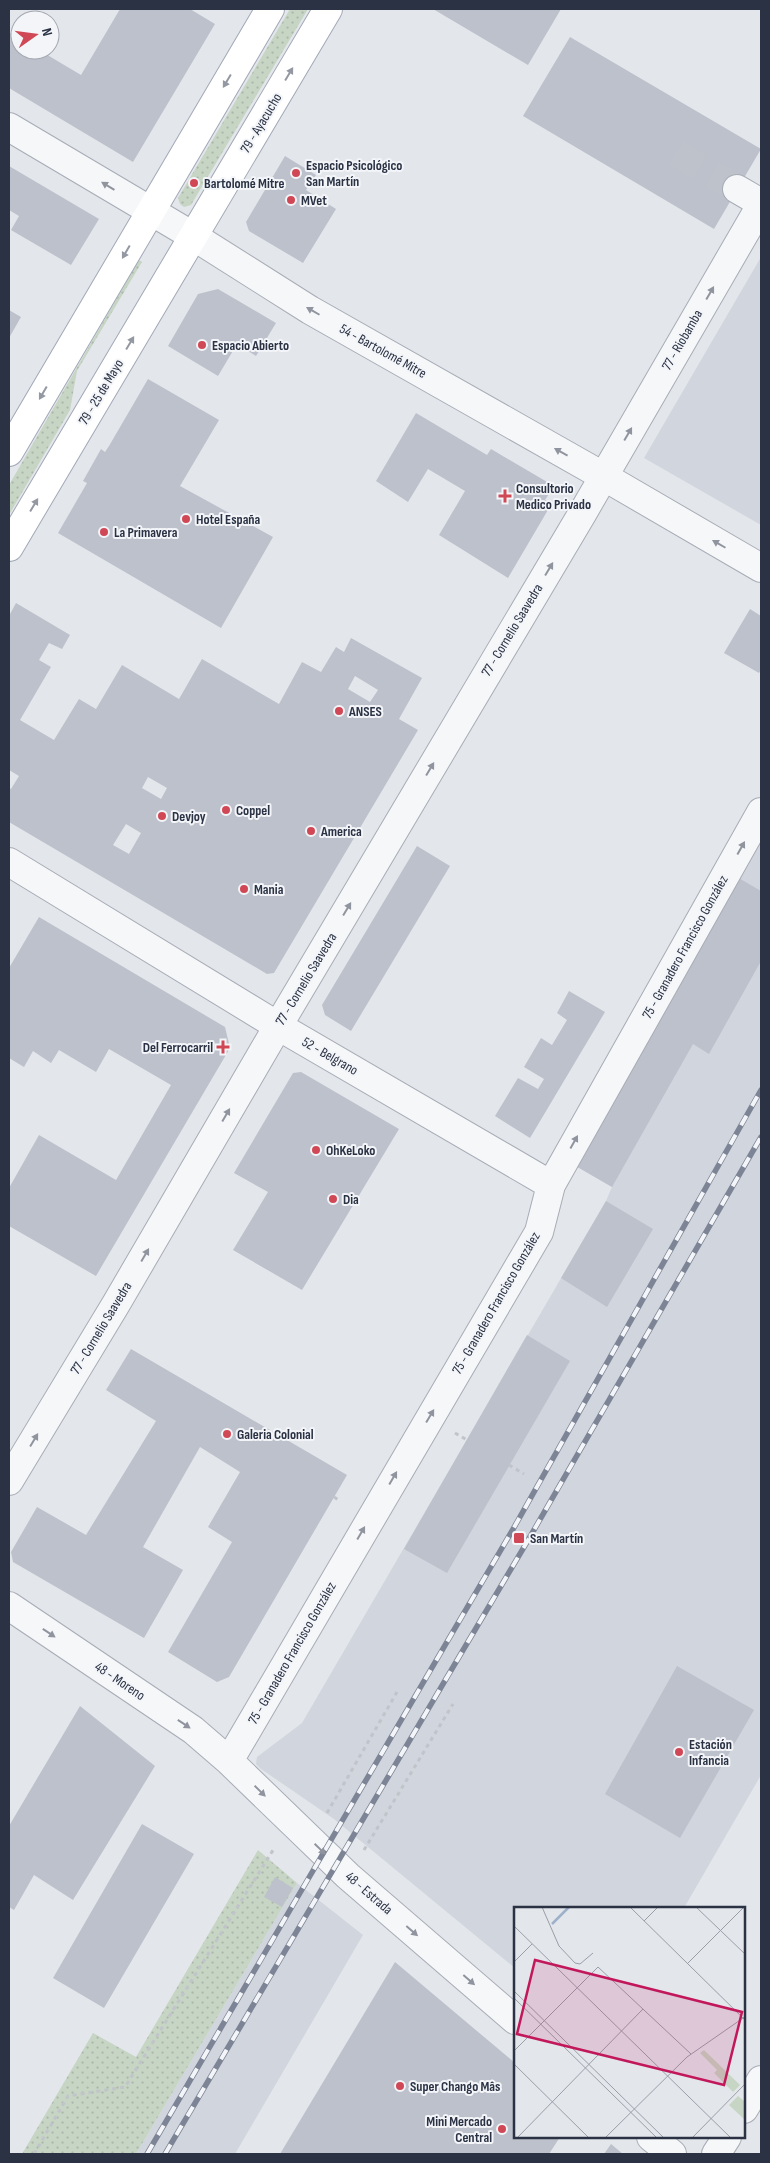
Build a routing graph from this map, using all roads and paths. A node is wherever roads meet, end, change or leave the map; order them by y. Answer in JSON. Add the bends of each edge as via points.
{"nodes":[{"id":1,"x":270,"y":9,"type":"edge"},
{"id":2,"x":328,"y":9,"type":"edge"},
{"id":3,"x":9,"y":127,"type":"edge"},
{"id":4,"x":737,"y":189,"type":"tunnel mouth"},
{"id":5,"x":761,"y":204,"type":"edge"},
{"id":6,"x":150,"y":210,"type":"junction"},
{"id":7,"x":193,"y":236,"type":"junction"},
{"id":8,"x":9,"y":452,"type":"edge"},
{"id":9,"x":603,"y":476,"type":"junction"},
{"id":10,"x":9,"y":548,"type":"edge"},
{"id":11,"x":761,"y":568,"type":"edge"},
{"id":12,"x":761,"y":812,"type":"edge"},
{"id":13,"x":9,"y":862,"type":"edge"},
{"id":14,"x":278,"y":1026,"type":"junction"},
{"id":15,"x":551,"y":1185,"type":"junction"},
{"id":16,"x":509,"y":1465,"type":"dead end"},
{"id":17,"x":524,"y":1474,"type":"dead end"},
{"id":18,"x":9,"y":1481,"type":"edge"},
{"id":19,"x":334,"y":1497,"type":"dead end"},
{"id":20,"x":340,"y":1501,"type":"dead end"},
{"id":21,"x":9,"y":1606,"type":"edge"},
{"id":22,"x":397,"y":1692,"type":"dead end"},
{"id":23,"x":453,"y":1704,"type":"dead end"},
{"id":24,"x":229,"y":1761,"type":"junction"},
{"id":25,"x":292,"y":1821,"type":"junction"},
{"id":26,"x":311,"y":1840,"type":"junction"},
{"id":27,"x":348,"y":1876,"type":"junction"},
{"id":28,"x":514,"y":2019,"type":"edge"},
{"id":29,"x":761,"y":2080,"type":"edge"},
{"id":30,"x":745,"y":2107,"type":"edge"},
{"id":31,"x":652,"y":2138,"type":"edge"},
{"id":32,"x":726,"y":2138,"type":"edge"},
{"id":33,"x":34,"y":2154,"type":"edge"},
{"id":34,"x":672,"y":2154,"type":"edge"},
{"id":35,"x":716,"y":2154,"type":"edge"}],
"edges":[{"from":1,"to":6,"type":"main road","one_way":true},
{"from":7,"to":2,"type":"main road","name":"79 - Ayacucho","one_way":true},
{"from":6,"to":3,"type":"street","name":"54 - Bartolomé Mitre","one_way":true},
{"from":4,"to":5,"type":"street"},
{"from":9,"to":5,"type":"street","name":"77 - Riobamba","one_way":true},
{"from":6,"to":7,"type":"street","name":"54 - Bartolomé Mitre"},
{"from":6,"to":8,"type":"main road","one_way":true},
{"from":9,"to":7,"type":"street","name":"54 - Bartolomé Mitre","one_way":true,"via":[[310,310]]},
{"from":10,"to":7,"type":"main road","name":"79 - 25 de Mayo","one_way":true},
{"from":11,"to":9,"type":"street","name":"54 - Bartolomé Mitre","one_way":true},
{"from":14,"to":9,"type":"street","name":"77 - Cornelio Saavedra","one_way":true},
{"from":15,"to":12,"type":"street","name":"75 - Granadero Francisco González","one_way":true},
{"from":13,"to":14,"type":"street","name":"52 - Belgrano"},
{"from":14,"to":15,"type":"street","name":"52 - Belgrano"},
{"from":18,"to":14,"type":"street","name":"77 - Cornelio Saavedra","one_way":true},
{"from":24,"to":15,"type":"street","name":"75 - Granadero Francisco González","one_way":true,"via":[[538,1232]]},
{"from":16,"to":17,"type":"path"},
{"from":19,"to":20,"type":"path"},
{"from":21,"to":24,"type":"street","name":"48 - Moreno","one_way":true,"via":[[193,1730]]},
{"from":22,"to":26,"type":"path"},
{"from":23,"to":27,"type":"path"},
{"from":24,"to":25,"type":"street","name":"48 - Estrada","one_way":true},
{"from":25,"to":26,"type":"street","name":"48 - Estrada"},
{"from":25,"to":33,"type":"path","via":[[126,2087],[68,2096]]},
{"from":26,"to":27,"type":"street","name":"48 - Estrada","one_way":true},
{"from":27,"to":28,"type":"street","name":"48 - Estrada","one_way":true},
{"from":29,"to":30,"type":"street"},
{"from":31,"to":34,"type":"street"},
{"from":32,"to":35,"type":"street"}]}
